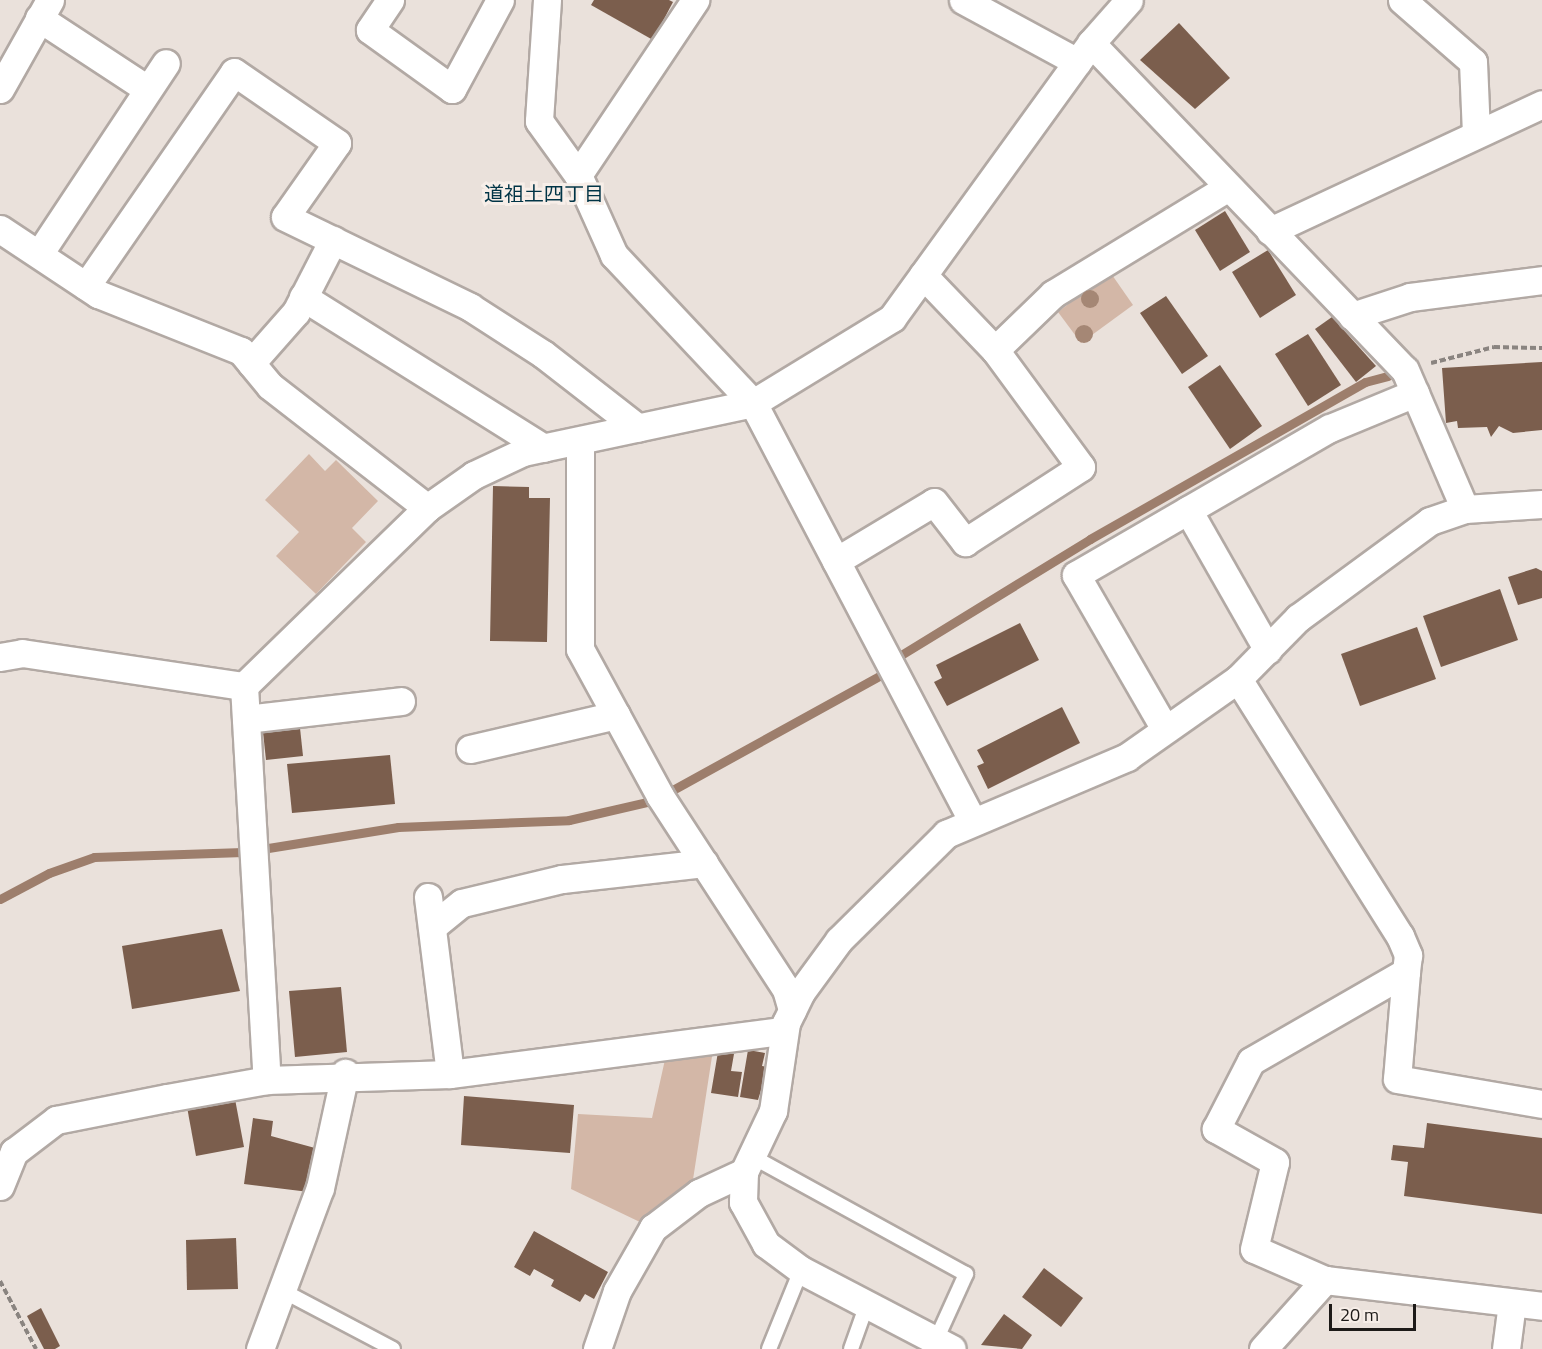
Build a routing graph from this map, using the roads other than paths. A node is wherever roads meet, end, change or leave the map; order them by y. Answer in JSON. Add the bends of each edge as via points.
{"nodes":[{"id":1,"x":390,"y":0,"type":"edge"},
{"id":2,"x":500,"y":0,"type":"edge"},
{"id":3,"x":547,"y":0,"type":"edge"},
{"id":4,"x":695,"y":0,"type":"edge"},
{"id":5,"x":963,"y":0,"type":"edge"},
{"id":6,"x":1129,"y":0,"type":"edge"},
{"id":7,"x":1402,"y":0,"type":"edge"},
{"id":8,"x":45,"y":9,"type":"edge"},
{"id":9,"x":1084,"y":52,"type":"junction"},
{"id":10,"x":166,"y":63,"type":"dead end"},
{"id":11,"x":0,"y":89,"type":"edge"},
{"id":12,"x":147,"y":89,"type":"junction"},
{"id":13,"x":1542,"y":104,"type":"edge"},
{"id":14,"x":1476,"y":134,"type":"junction"},
{"id":15,"x":579,"y":175,"type":"junction"},
{"id":16,"x":1228,"y":187,"type":"junction"},
{"id":17,"x":0,"y":229,"type":"edge"},
{"id":18,"x":1270,"y":231,"type":"junction"},
{"id":19,"x":333,"y":240,"type":"junction"},
{"id":20,"x":39,"y":254,"type":"junction"},
{"id":21,"x":922,"y":274,"type":"junction"},
{"id":22,"x":1542,"y":280,"type":"edge"},
{"id":23,"x":86,"y":286,"type":"junction"},
{"id":24,"x":303,"y":297,"type":"junction"},
{"id":25,"x":1352,"y":316,"type":"junction"},
{"id":26,"x":995,"y":350,"type":"junction"},
{"id":27,"x":251,"y":363,"type":"junction"},
{"id":28,"x":1410,"y":381,"type":"junction"},
{"id":29,"x":753,"y":403,"type":"junction"},
{"id":30,"x":638,"y":428,"type":"junction"},
{"id":31,"x":580,"y":441,"type":"junction"},
{"id":32,"x":544,"y":448,"type":"junction"},
{"id":33,"x":1542,"y":504,"type":"edge"},
{"id":34,"x":427,"y":508,"type":"junction"},
{"id":35,"x":1465,"y":509,"type":"junction"},
{"id":36,"x":1188,"y":510,"type":"junction"},
{"id":37,"x":836,"y":561,"type":"junction"},
{"id":38,"x":1268,"y":650,"type":"junction"},
{"id":39,"x":0,"y":657,"type":"edge"},
{"id":40,"x":1238,"y":679,"type":"junction"},
{"id":41,"x":244,"y":686,"type":"junction"},
{"id":42,"x":401,"y":701,"type":"dead end"},
{"id":43,"x":616,"y":715,"type":"junction"},
{"id":44,"x":246,"y":719,"type":"junction"},
{"id":45,"x":1166,"y":729,"type":"junction"},
{"id":46,"x":470,"y":749,"type":"dead end"},
{"id":47,"x":973,"y":822,"type":"junction"},
{"id":48,"x":704,"y":863,"type":"junction"},
{"id":49,"x":428,"y":897,"type":"dead end"},
{"id":50,"x":432,"y":927,"type":"junction"},
{"id":51,"x":1406,"y":972,"type":"junction"},
{"id":52,"x":789,"y":1017,"type":"junction"},
{"id":53,"x":345,"y":1073,"type":"junction"},
{"id":54,"x":450,"y":1074,"type":"junction"},
{"id":55,"x":267,"y":1080,"type":"junction"},
{"id":56,"x":1542,"y":1104,"type":"edge"},
{"id":57,"x":748,"y":1165,"type":"junction"},
{"id":58,"x":3,"y":1166,"type":"edge"},
{"id":59,"x":801,"y":1270,"type":"junction"},
{"id":60,"x":1325,"y":1280,"type":"junction"},
{"id":61,"x":285,"y":1292,"type":"junction"},
{"id":62,"x":1512,"y":1303,"type":"junction"},
{"id":63,"x":867,"y":1304,"type":"junction"},
{"id":64,"x":1542,"y":1306,"type":"edge"},
{"id":65,"x":944,"y":1344,"type":"edge"},
{"id":66,"x":260,"y":1349,"type":"edge"},
{"id":67,"x":393,"y":1349,"type":"edge"},
{"id":68,"x":597,"y":1349,"type":"edge"},
{"id":69,"x":769,"y":1349,"type":"edge"},
{"id":70,"x":851,"y":1349,"type":"edge"},
{"id":71,"x":1263,"y":1349,"type":"edge"},
{"id":72,"x":1506,"y":1349,"type":"edge"}],
"edges":[{"from":1,"to":2,"type":"street","via":[[370,30],[452,89],[487,15]]},
{"from":3,"to":15,"type":"street","via":[[539,121]]},
{"from":4,"to":15,"type":"street"},
{"from":5,"to":9,"type":"street"},
{"from":6,"to":9,"type":"street"},
{"from":7,"to":14,"type":"street","via":[[1473,62]]},
{"from":8,"to":11,"type":"street"},
{"from":8,"to":12,"type":"street"},
{"from":9,"to":16,"type":"street"},
{"from":9,"to":21,"type":"street"},
{"from":10,"to":12,"type":"street"},
{"from":12,"to":20,"type":"street"},
{"from":13,"to":14,"type":"street"},
{"from":14,"to":18,"type":"street"},
{"from":15,"to":29,"type":"street","via":[[614,255]]},
{"from":16,"to":18,"type":"street"},
{"from":16,"to":26,"type":"street","via":[[1053,294]]},
{"from":17,"to":20,"type":"street"},
{"from":18,"to":25,"type":"street"},
{"from":19,"to":23,"type":"street","via":[[285,217],[337,143],[234,72]]},
{"from":19,"to":24,"type":"street"},
{"from":19,"to":30,"type":"street","via":[[470,307]]},
{"from":20,"to":23,"type":"street"},
{"from":21,"to":26,"type":"street"},
{"from":21,"to":29,"type":"street","via":[[892,318]]},
{"from":22,"to":25,"type":"street","via":[[1410,297]]},
{"from":23,"to":27,"type":"street","via":[[241,351]]},
{"from":24,"to":27,"type":"street"},
{"from":24,"to":32,"type":"street"},
{"from":25,"to":28,"type":"street"},
{"from":26,"to":37,"type":"street","via":[[1081,466],[966,542],[934,501]]},
{"from":27,"to":34,"type":"street","via":[[270,386]]},
{"from":28,"to":35,"type":"street"},
{"from":28,"to":36,"type":"street"},
{"from":29,"to":30,"type":"street"},
{"from":29,"to":37,"type":"street"},
{"from":30,"to":31,"type":"street"},
{"from":31,"to":32,"type":"street"},
{"from":31,"to":43,"type":"street","via":[[580,649]]},
{"from":32,"to":34,"type":"street","via":[[474,475]]},
{"from":33,"to":35,"type":"street"},
{"from":34,"to":41,"type":"street"},
{"from":35,"to":38,"type":"street","via":[[1395,542],[1298,618]]},
{"from":36,"to":38,"type":"street"},
{"from":36,"to":45,"type":"street","via":[[1076,575]]},
{"from":37,"to":47,"type":"street"},
{"from":38,"to":40,"type":"street"},
{"from":39,"to":41,"type":"street","via":[[22,653]]},
{"from":40,"to":45,"type":"street"},
{"from":40,"to":51,"type":"street","via":[[1401,936],[1408,955]]},
{"from":41,"to":44,"type":"street"},
{"from":42,"to":44,"type":"street"},
{"from":43,"to":46,"type":"street"},
{"from":43,"to":48,"type":"street"},
{"from":44,"to":55,"type":"street"},
{"from":45,"to":47,"type":"street","via":[[1127,758]]},
{"from":47,"to":52,"type":"street","via":[[946,834],[839,940]]},
{"from":48,"to":50,"type":"street","via":[[540,885],[462,903]]},
{"from":48,"to":52,"type":"street","via":[[786,989]]},
{"from":49,"to":50,"type":"street"},
{"from":50,"to":54,"type":"street"},
{"from":51,"to":56,"type":"street","via":[[1397,1079]]},
{"from":51,"to":60,"type":"street","via":[[1251,1061],[1216,1129],[1275,1162],[1254,1249]]},
{"from":52,"to":54,"type":"street","via":[[782,1031],[760,1035],[645,1045]]},
{"from":52,"to":57,"type":"street","via":[[773,1111]]},
{"from":53,"to":54,"type":"street"},
{"from":53,"to":55,"type":"street"},
{"from":53,"to":61,"type":"street","via":[[320,1188]]},
{"from":55,"to":58,"type":"street","via":[[56,1120],[14,1152]]},
{"from":57,"to":59,"type":"street","via":[[743,1202],[750,1221],[765,1244]]},
{"from":57,"to":65,"type":"lane","via":[[966,1274]]},
{"from":57,"to":68,"type":"street","via":[[699,1193],[653,1228],[617,1291]]},
{"from":59,"to":63,"type":"street"},
{"from":59,"to":69,"type":"lane"},
{"from":60,"to":62,"type":"street"},
{"from":60,"to":71,"type":"street"},
{"from":61,"to":66,"type":"street"},
{"from":61,"to":67,"type":"lane"},
{"from":62,"to":64,"type":"street"},
{"from":62,"to":72,"type":"street"},
{"from":63,"to":65,"type":"street"},
{"from":63,"to":70,"type":"lane"}]}
